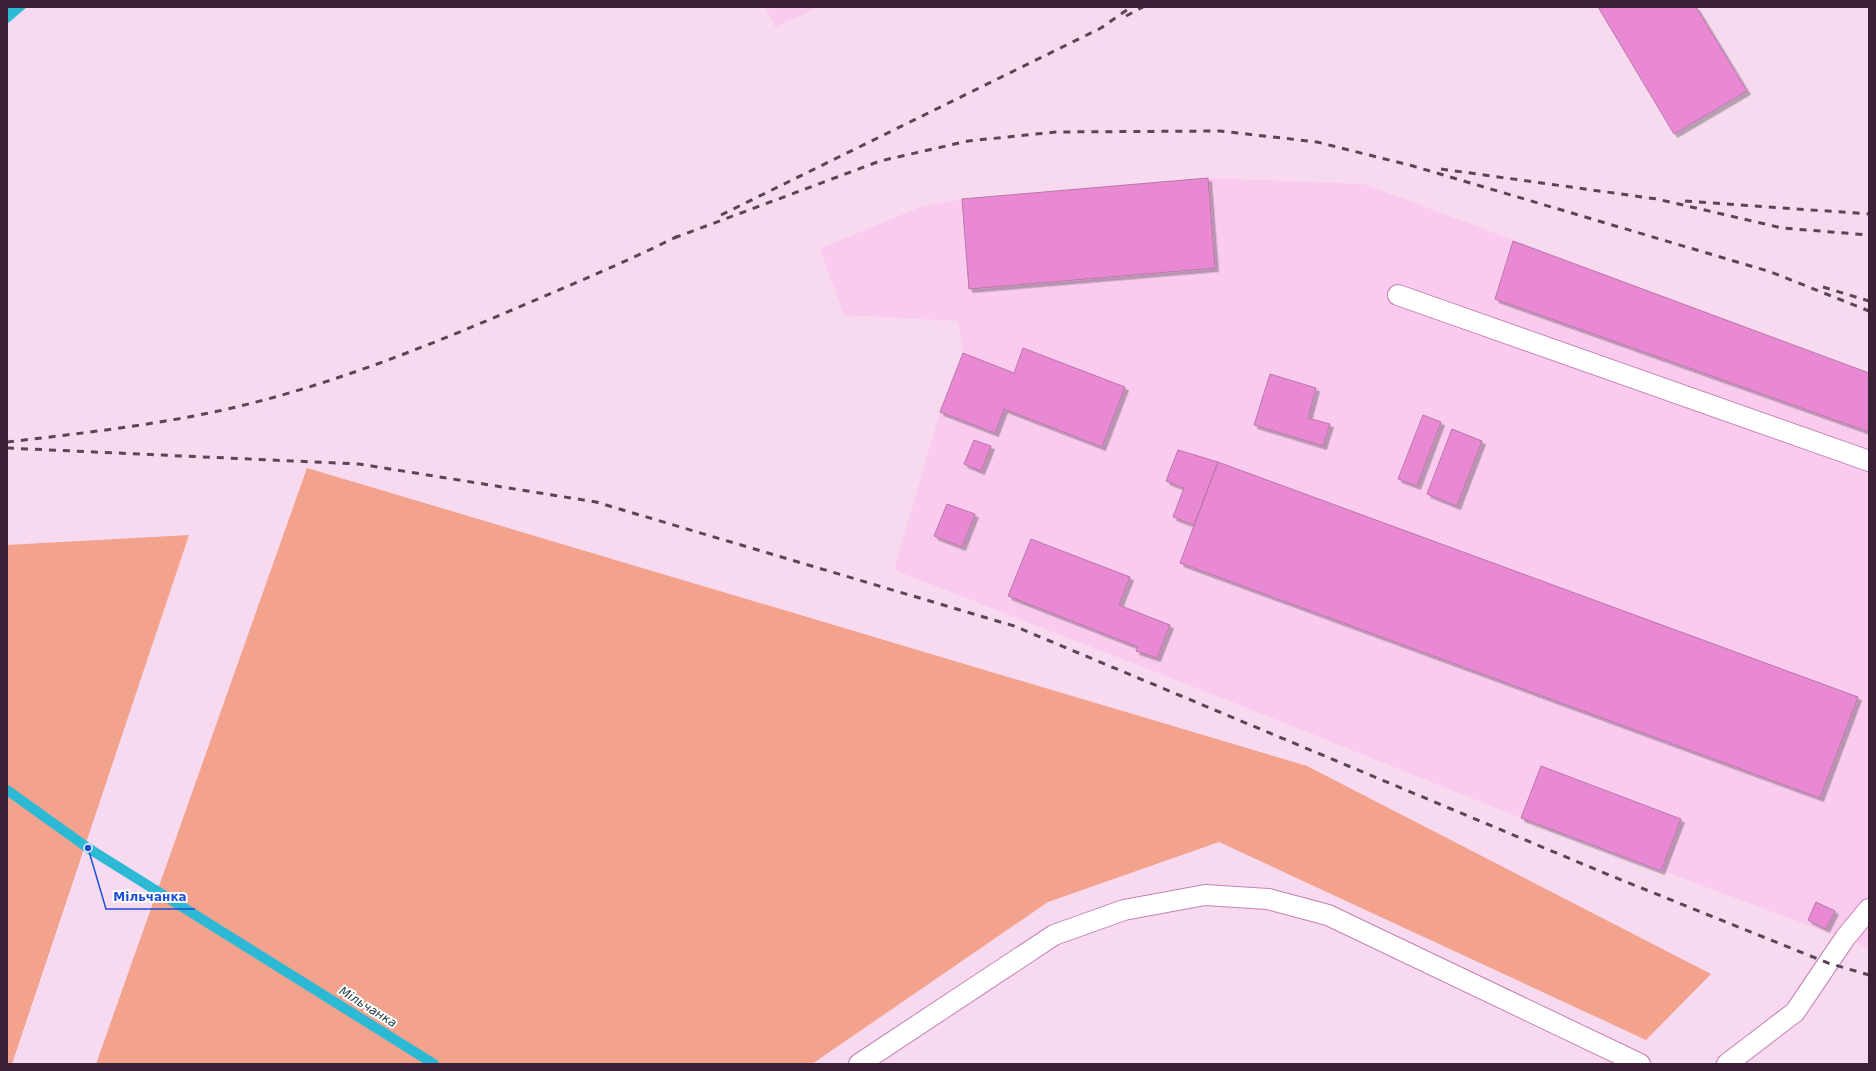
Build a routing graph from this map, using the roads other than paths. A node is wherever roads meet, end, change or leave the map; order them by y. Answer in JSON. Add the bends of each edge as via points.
{"nodes":[{"id":1,"x":1398,"y":295,"type":"dead end"},
{"id":2,"x":1869,"y":461,"type":"edge"},
{"id":3,"x":1869,"y":909,"type":"edge"},
{"id":4,"x":859,"y":1064,"type":"edge"},
{"id":5,"x":1640,"y":1064,"type":"edge"},
{"id":6,"x":1727,"y":1064,"type":"edge"}],
"edges":[{"from":1,"to":2,"type":"lane"},
{"from":3,"to":6,"type":"lane","via":[[1845,938],[1795,1012]]},
{"from":4,"to":5,"type":"lane","via":[[1054,935],[1124,910],[1205,896],[1268,899],[1328,915]]}]}
